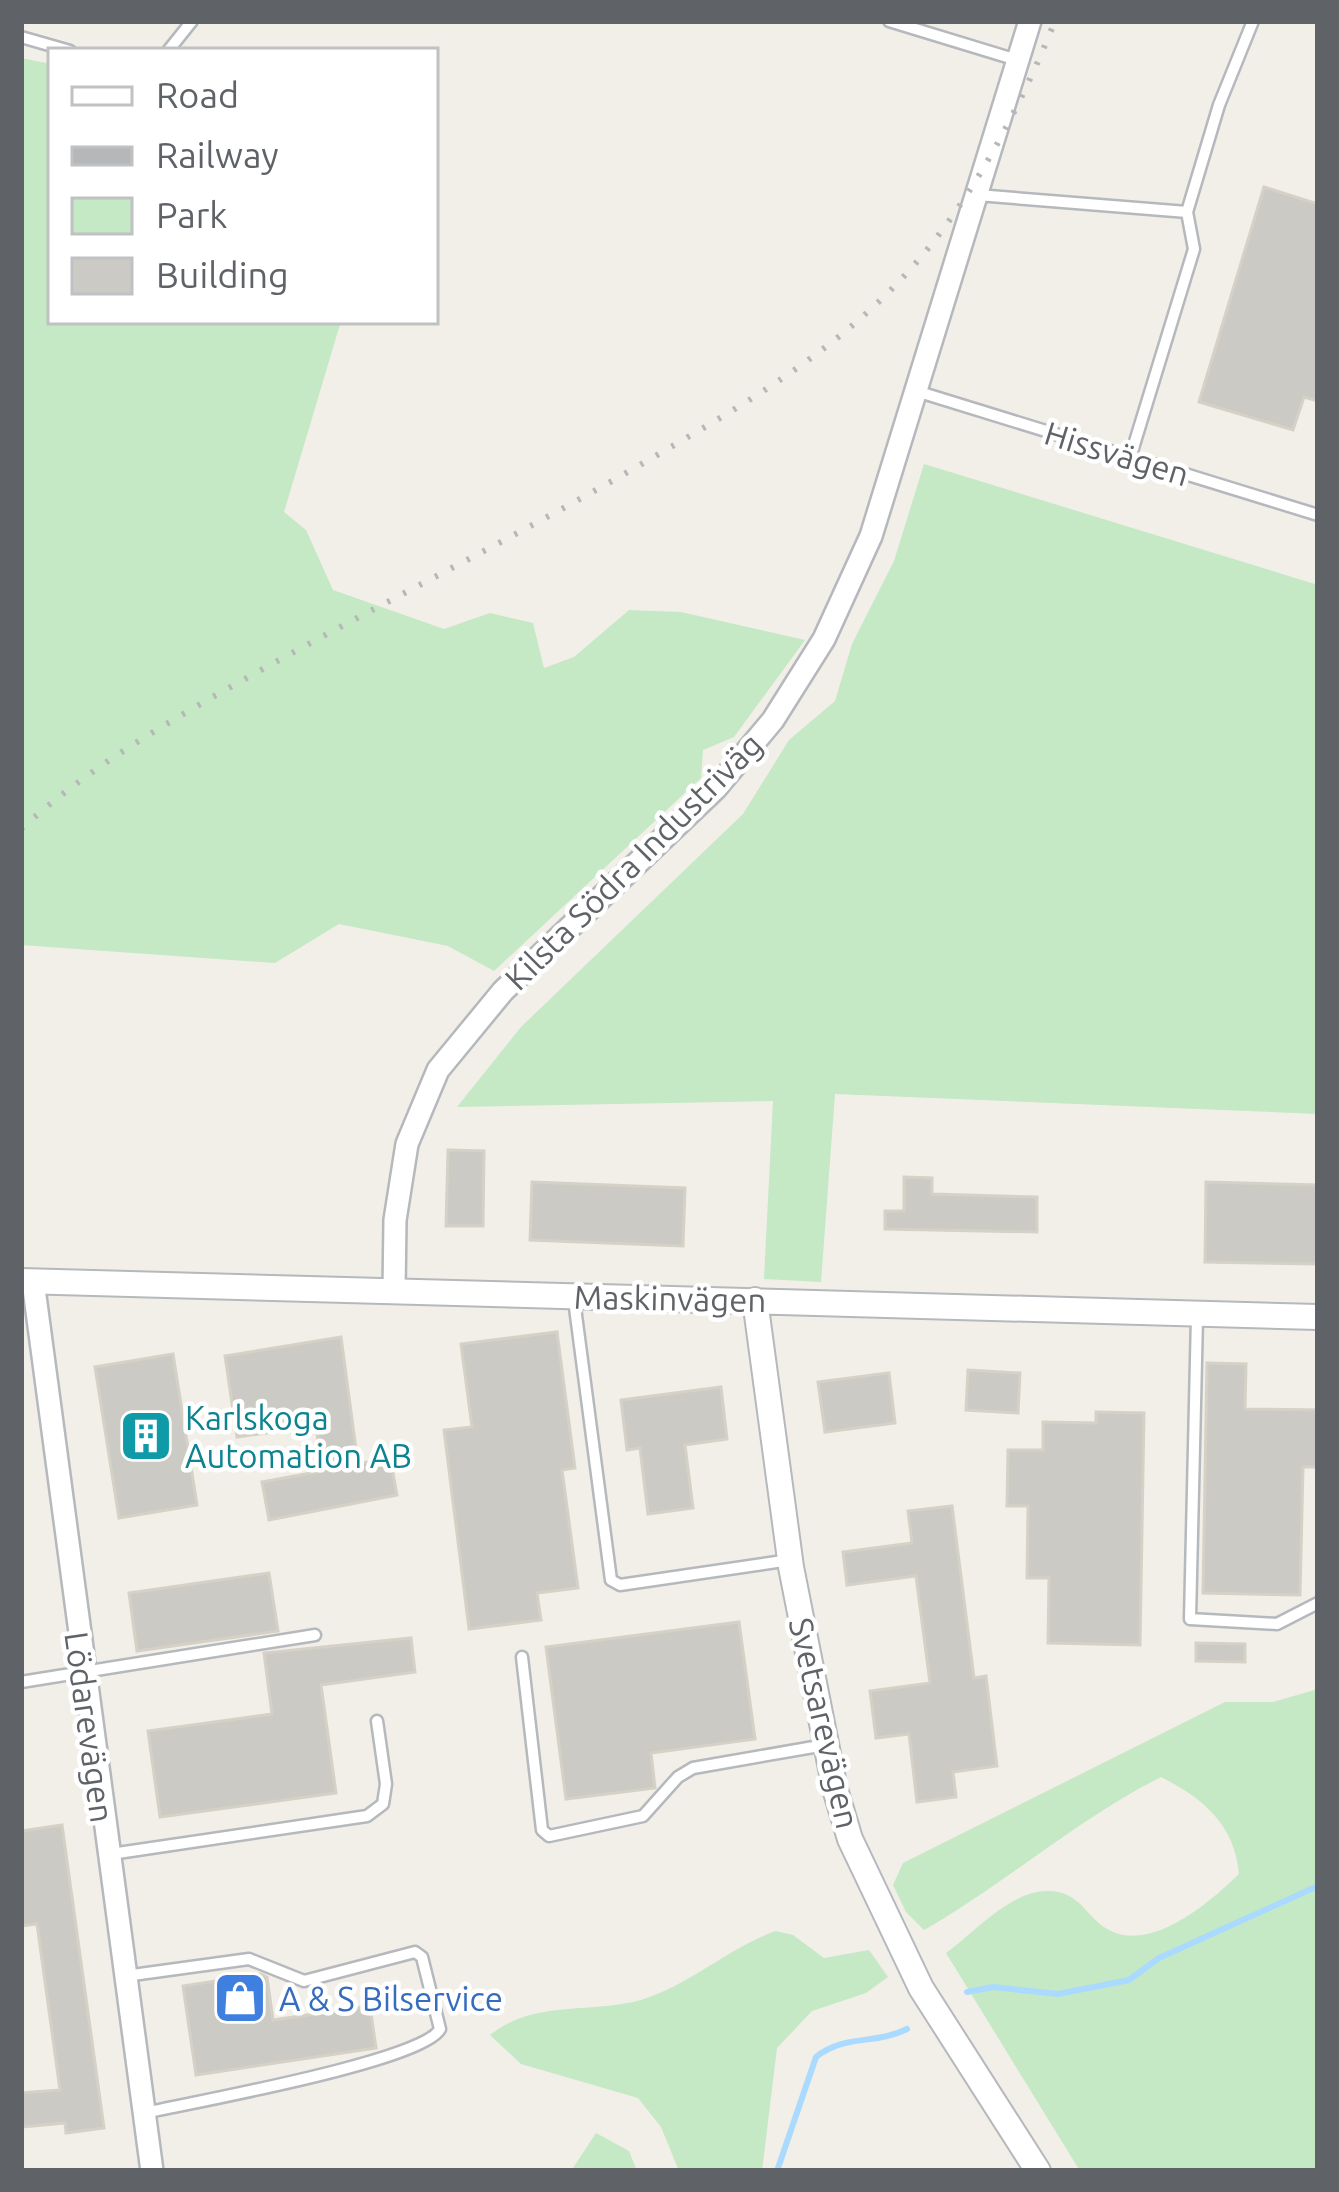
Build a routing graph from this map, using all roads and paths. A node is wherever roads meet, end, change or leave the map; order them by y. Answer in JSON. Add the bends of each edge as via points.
{"nodes":[{"id":1,"x":192,"y":21,"type":"edge"},
{"id":2,"x":889,"y":21,"type":"edge"},
{"id":3,"x":1030,"y":21,"type":"edge"},
{"id":4,"x":1253,"y":21,"type":"edge"},
{"id":5,"x":21,"y":37,"type":"edge"},
{"id":6,"x":60,"y":48,"type":"edge"},
{"id":7,"x":170,"y":48,"type":"edge"},
{"id":8,"x":1017,"y":60,"type":"junction"},
{"id":9,"x":974,"y":195,"type":"junction"},
{"id":10,"x":1187,"y":212,"type":"junction"},
{"id":11,"x":916,"y":391,"type":"junction"},
{"id":12,"x":1130,"y":458,"type":"junction"},
{"id":13,"x":1318,"y":515,"type":"edge"},
{"id":14,"x":27,"y":1281,"type":"edge"},
{"id":15,"x":394,"y":1291,"type":"junction"},
{"id":16,"x":574,"y":1296,"type":"junction"},
{"id":17,"x":755,"y":1300,"type":"junction"},
{"id":18,"x":1197,"y":1313,"type":"junction"},
{"id":19,"x":1318,"y":1317,"type":"edge"},
{"id":20,"x":790,"y":1560,"type":"junction"},
{"id":21,"x":1318,"y":1603,"type":"edge"},
{"id":22,"x":315,"y":1634,"type":"dead end"},
{"id":23,"x":522,"y":1657,"type":"dead end"},
{"id":24,"x":83,"y":1674,"type":"junction"},
{"id":25,"x":21,"y":1682,"type":"edge"},
{"id":26,"x":376,"y":1721,"type":"dead end"},
{"id":27,"x":825,"y":1745,"type":"junction"},
{"id":28,"x":107,"y":1855,"type":"junction"},
{"id":29,"x":125,"y":1976,"type":"junction"},
{"id":30,"x":146,"y":2113,"type":"junction"},
{"id":31,"x":152,"y":2171,"type":"edge"},
{"id":32,"x":1038,"y":2171,"type":"edge"}],
"edges":[{"from":1,"to":7,"type":"lane"},
{"from":2,"to":8,"type":"lane"},
{"from":3,"to":8,"type":"street","name":"Kilsta Södra Industriväg"},
{"from":4,"to":10,"type":"lane"},
{"from":5,"to":6,"type":"lane"},
{"from":8,"to":9,"type":"street","name":"Kilsta Södra Industriväg"},
{"from":9,"to":10,"type":"lane"},
{"from":9,"to":11,"type":"street","name":"Kilsta Södra Industriväg"},
{"from":10,"to":12,"type":"lane","via":[[1194,249]]},
{"from":11,"to":12,"type":"lane","name":"Hissvägen"},
{"from":11,"to":15,"type":"street","name":"Kilsta Södra Industriväg","via":[[871,536],[772,721],[716,788],[490,1005],[438,1070],[407,1144]]},
{"from":12,"to":13,"type":"lane","name":"Hissvägen"},
{"from":14,"to":15,"type":"street","name":"Maskinvägen"},
{"from":14,"to":24,"type":"street","name":"Lödarevägen"},
{"from":15,"to":16,"type":"street","name":"Maskinvägen"},
{"from":16,"to":17,"type":"street","name":"Maskinvägen"},
{"from":16,"to":20,"type":"lane","via":[[611,1580]]},
{"from":17,"to":18,"type":"street","name":"Maskinvägen"},
{"from":17,"to":20,"type":"street","name":"Svetsarevägen"},
{"from":18,"to":19,"type":"street","name":"Maskinvägen"},
{"from":18,"to":21,"type":"lane","via":[[1190,1619],[1277,1624]]},
{"from":20,"to":27,"type":"street","name":"Svetsarevägen"},
{"from":22,"to":24,"type":"lane"},
{"from":23,"to":27,"type":"lane","via":[[542,1830],[549,1836],[643,1816],[693,1768]]},
{"from":24,"to":25,"type":"lane"},
{"from":24,"to":28,"type":"street","name":"Lödarevägen"},
{"from":26,"to":28,"type":"lane","via":[[386,1784],[382,1804],[367,1816]]},
{"from":27,"to":32,"type":"street","name":"Svetsarevägen","via":[[850,1839],[898,1947]]},
{"from":28,"to":29,"type":"street","name":"Lödarevägen"},
{"from":29,"to":30,"type":"street","name":"Lödarevägen"},
{"from":29,"to":30,"type":"lane","via":[[249,1959],[304,1981],[415,1952],[440,2030],[392,2057]]},
{"from":30,"to":31,"type":"street","name":"Lödarevägen"}]}
